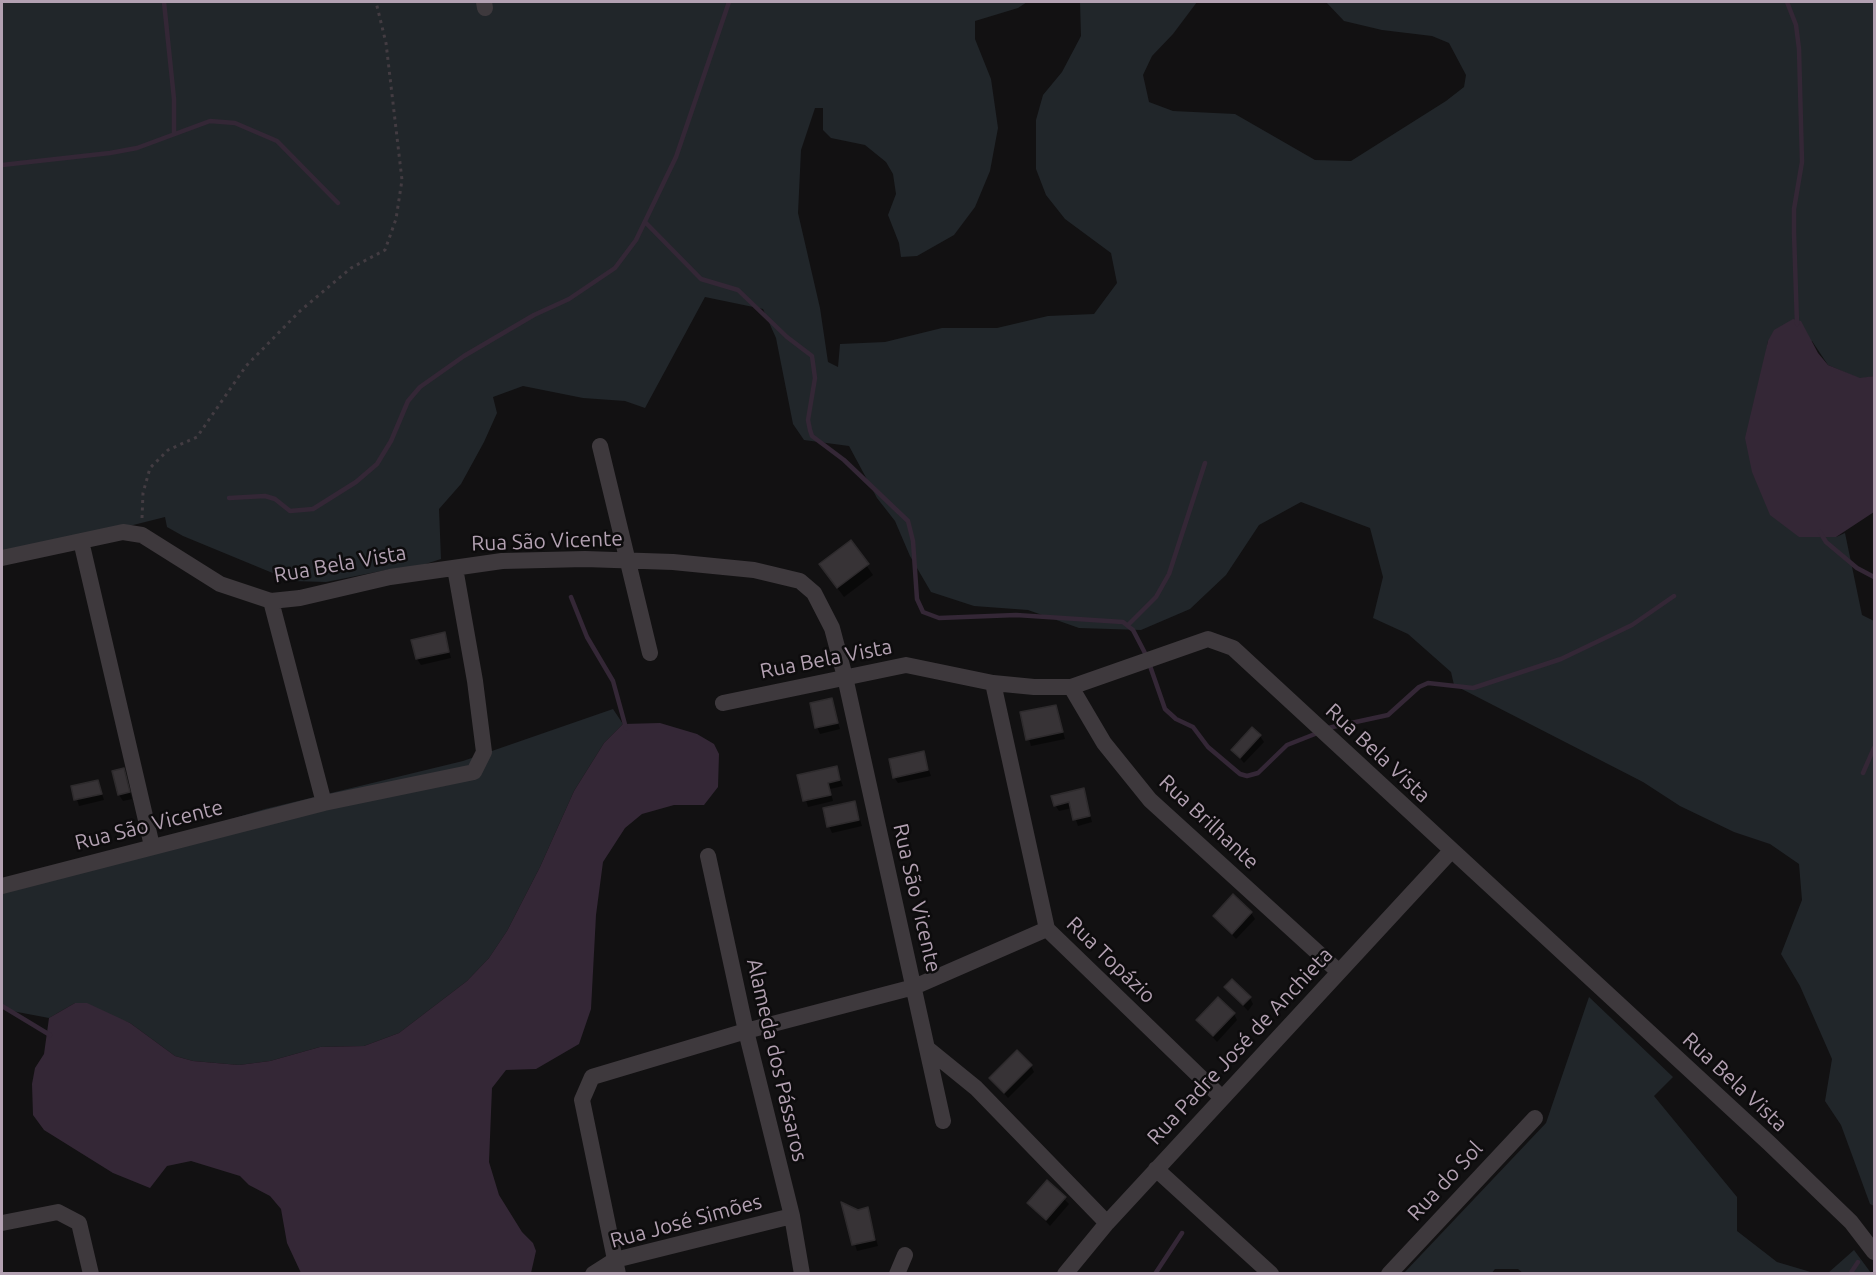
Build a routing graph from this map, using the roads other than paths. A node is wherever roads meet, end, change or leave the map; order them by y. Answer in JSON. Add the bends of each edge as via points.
{"nodes":[{"id":1,"x":600,"y":446,"type":"dead end"},
{"id":2,"x":81,"y":541,"type":"junction"},
{"id":3,"x":2,"y":558,"type":"edge"},
{"id":4,"x":627,"y":560,"type":"junction"},
{"id":5,"x":454,"y":568,"type":"junction"},
{"id":6,"x":271,"y":601,"type":"junction"},
{"id":7,"x":650,"y":653,"type":"dead end"},
{"id":8,"x":845,"y":677,"type":"junction"},
{"id":9,"x":993,"y":683,"type":"junction"},
{"id":10,"x":1071,"y":687,"type":"junction"},
{"id":11,"x":723,"y":703,"type":"dead end"},
{"id":12,"x":324,"y":802,"type":"junction"},
{"id":13,"x":152,"y":846,"type":"junction"},
{"id":14,"x":1451,"y":851,"type":"junction"},
{"id":15,"x":708,"y":856,"type":"dead end"},
{"id":16,"x":2,"y":886,"type":"edge"},
{"id":17,"x":1047,"y":929,"type":"junction"},
{"id":18,"x":1339,"y":972,"type":"junction"},
{"id":19,"x":914,"y":987,"type":"junction"},
{"id":20,"x":746,"y":1030,"type":"junction"},
{"id":21,"x":928,"y":1049,"type":"junction"},
{"id":22,"x":1222,"y":1098,"type":"junction"},
{"id":23,"x":1535,"y":1118,"type":"dead end"},
{"id":24,"x":944,"y":1121,"type":"dead end"},
{"id":25,"x":1156,"y":1169,"type":"junction"},
{"id":26,"x":792,"y":1216,"type":"junction"},
{"id":27,"x":1107,"y":1222,"type":"junction"},
{"id":28,"x":2,"y":1223,"type":"edge"},
{"id":29,"x":1875,"y":1252,"type":"edge"},
{"id":30,"x":905,"y":1256,"type":"dead end"},
{"id":31,"x":616,"y":1267,"type":"edge"},
{"id":32,"x":91,"y":1274,"type":"edge"},
{"id":33,"x":593,"y":1274,"type":"edge"},
{"id":34,"x":802,"y":1274,"type":"edge"},
{"id":35,"x":897,"y":1274,"type":"edge"},
{"id":36,"x":1065,"y":1274,"type":"edge"},
{"id":37,"x":1271,"y":1274,"type":"edge"},
{"id":38,"x":1389,"y":1274,"type":"edge"}],
"edges":[{"from":1,"to":4,"type":"street"},
{"from":2,"to":3,"type":"street"},
{"from":2,"to":6,"type":"street","name":"Rua Bela Vista","via":[[123,532],[142,535],[220,584]]},
{"from":2,"to":13,"type":"street"},
{"from":4,"to":5,"type":"street","name":"Rua São Vicente","via":[[502,561]]},
{"from":4,"to":7,"type":"street"},
{"from":4,"to":8,"type":"street","name":"Rua São Vicente","via":[[754,570],[800,581],[814,593],[832,628]]},
{"from":5,"to":6,"type":"street","name":"Rua Bela Vista"},
{"from":5,"to":12,"type":"street","name":"Rua São Vicente","via":[[484,752],[474,772]]},
{"from":6,"to":12,"type":"street"},
{"from":8,"to":9,"type":"street","name":"Rua Bela Vista","via":[[906,665]]},
{"from":8,"to":11,"type":"street","name":"Rua Bela Vista"},
{"from":8,"to":19,"type":"street","name":"Rua São Vicente"},
{"from":9,"to":10,"type":"street","name":"Rua Bela Vista"},
{"from":9,"to":17,"type":"street","name":"Rua Topázio"},
{"from":10,"to":14,"type":"street","name":"Rua Bela Vista","via":[[1208,639],[1233,648]]},
{"from":10,"to":18,"type":"street","name":"Rua Brilhante","via":[[1104,743],[1150,800]]},
{"from":12,"to":13,"type":"street","name":"Rua São Vicente"},
{"from":13,"to":16,"type":"street","name":"Rua São Vicente"},
{"from":14,"to":18,"type":"street","name":"Rua Padre José de Anchieta"},
{"from":14,"to":29,"type":"street","name":"Rua Bela Vista","via":[[1777,1151],[1851,1222]]},
{"from":15,"to":20,"type":"street","name":"Alameda dos Pássaros"},
{"from":17,"to":19,"type":"street","name":"Rua São Vicente"},
{"from":17,"to":22,"type":"street","name":"Rua Topázio"},
{"from":18,"to":22,"type":"street","name":"Rua Padre José de Anchieta"},
{"from":19,"to":20,"type":"street","name":"Rua São Vicente"},
{"from":19,"to":21,"type":"street","name":"Rua São Vicente"},
{"from":20,"to":26,"type":"street","name":"Alameda dos Pássaros"},
{"from":20,"to":31,"type":"street","name":"Rua São Vicente","via":[[592,1077],[582,1100]]},
{"from":21,"to":24,"type":"street","name":"Rua São Vicente"},
{"from":21,"to":27,"type":"street","via":[[975,1088]]},
{"from":22,"to":25,"type":"street","name":"Rua Padre José de Anchieta"},
{"from":23,"to":38,"type":"street","name":"Rua do Sol"},
{"from":25,"to":27,"type":"street","name":"Rua Padre José de Anchieta"},
{"from":25,"to":37,"type":"street"},
{"from":26,"to":31,"type":"street","name":"Rua José Simões"},
{"from":26,"to":34,"type":"street","name":"Alameda dos Pássaros"},
{"from":27,"to":36,"type":"street","name":"Rua Padre José de Anchieta"},
{"from":28,"to":32,"type":"street","via":[[58,1212],[79,1223]]},
{"from":30,"to":35,"type":"street"},
{"from":31,"to":33,"type":"street","name":"Rua José Simões"}]}
